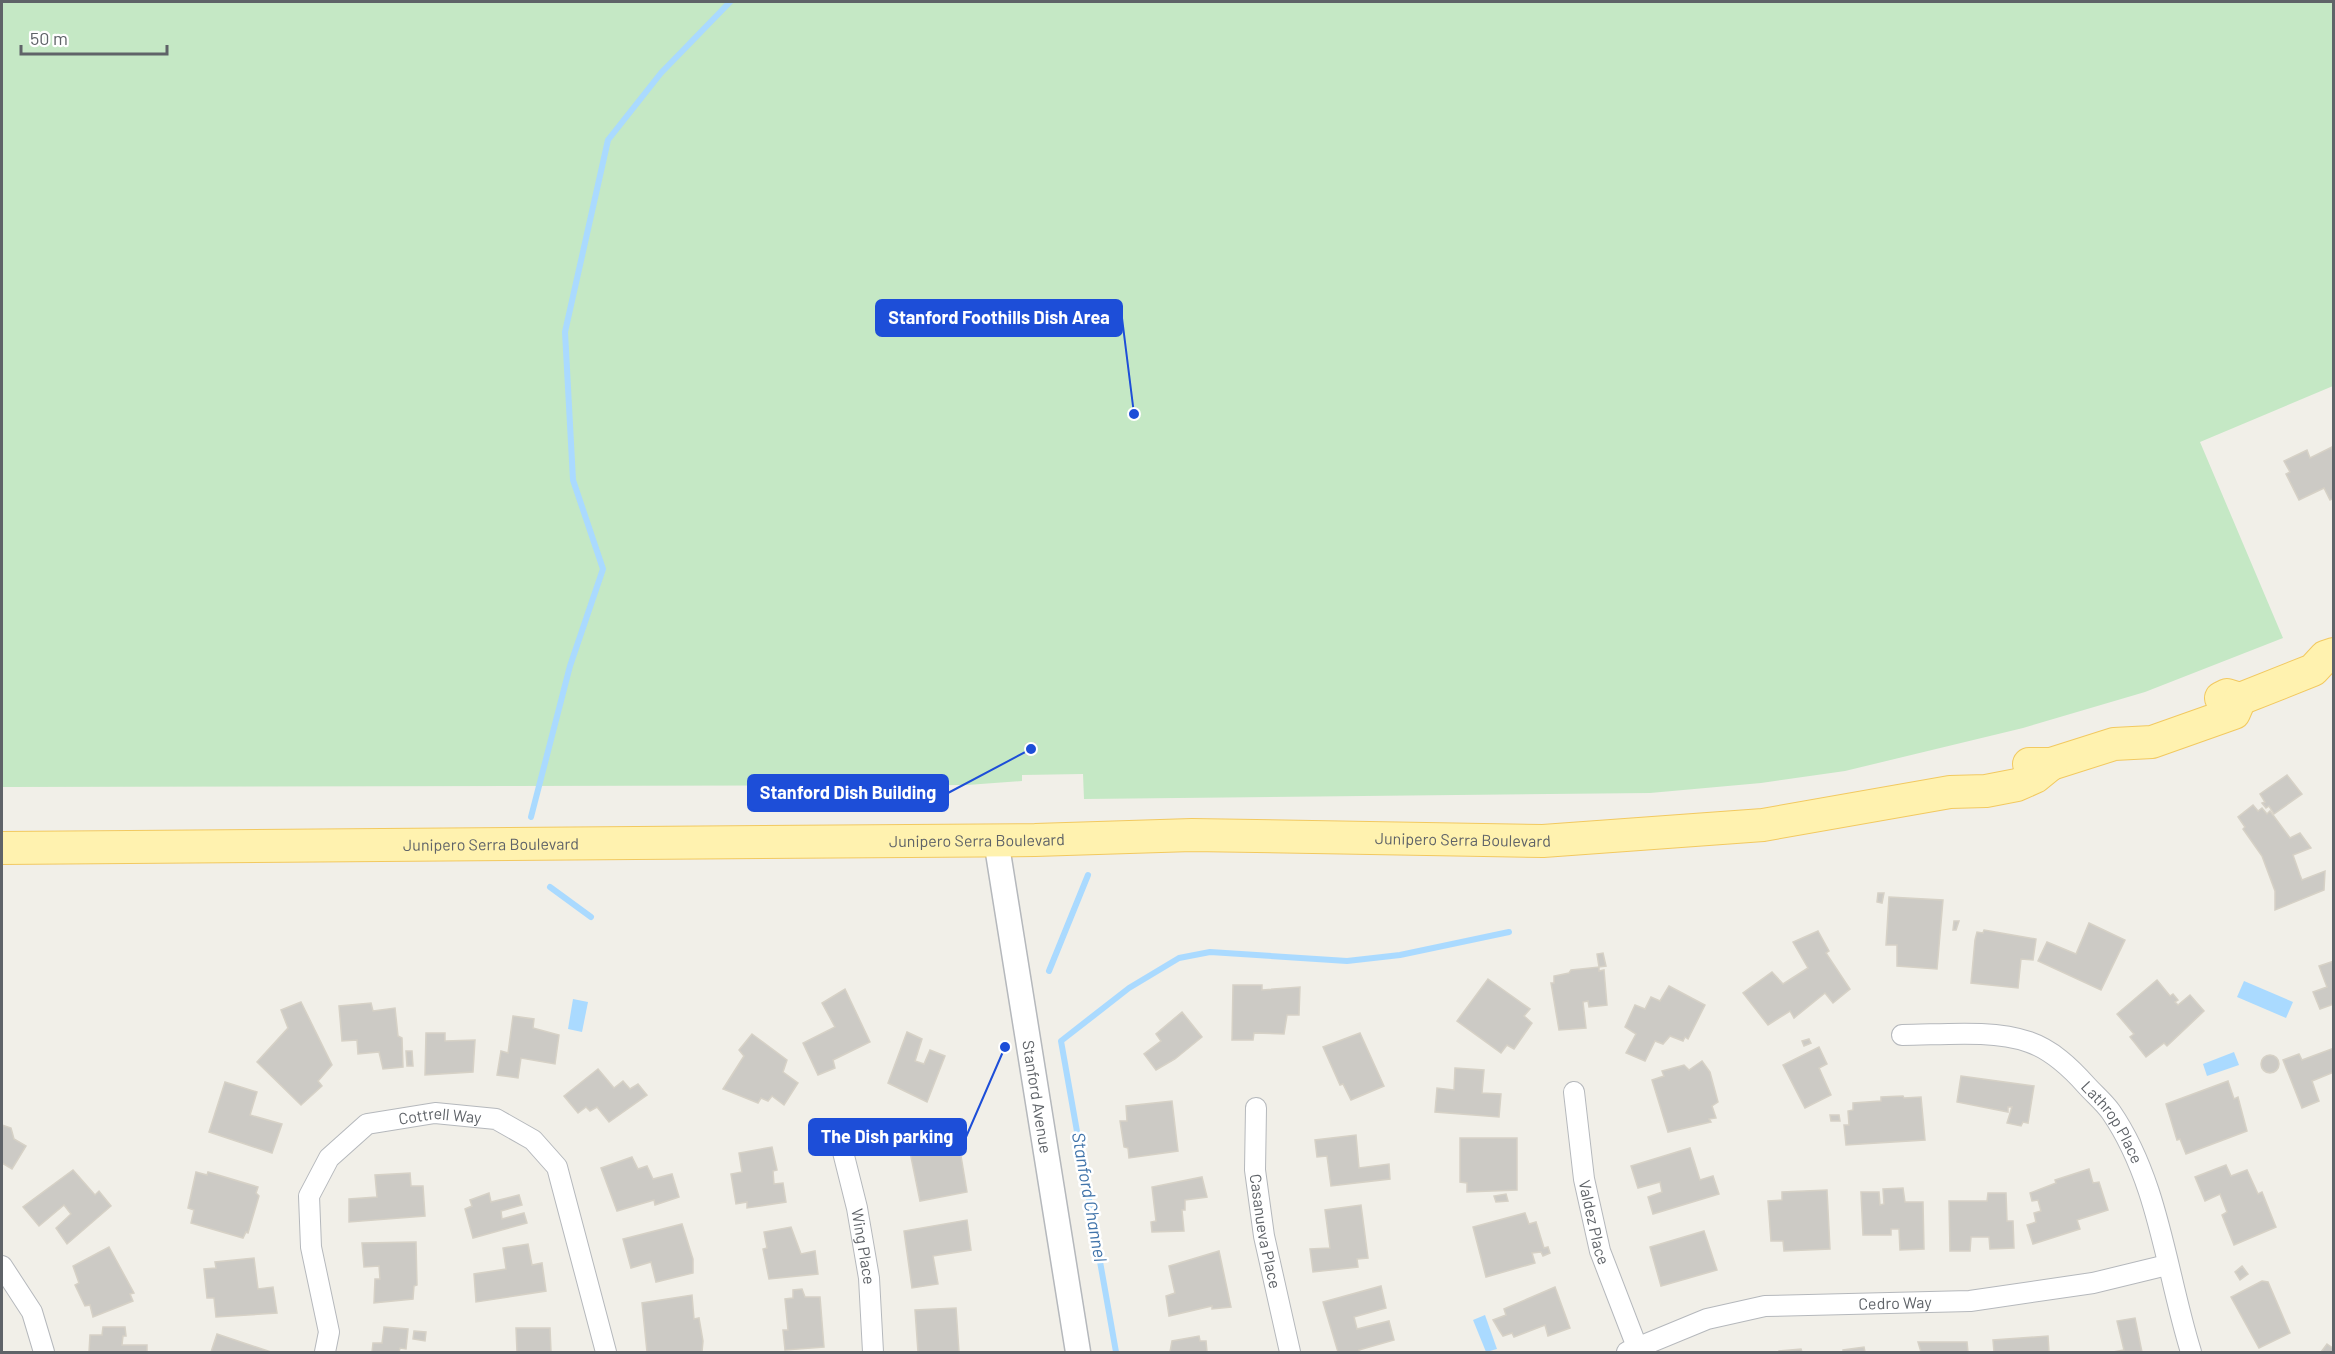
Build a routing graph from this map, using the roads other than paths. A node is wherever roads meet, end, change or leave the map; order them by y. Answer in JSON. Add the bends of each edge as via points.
{"nodes":[{"id":1,"x":2327,"y":666,"type":"edge"},
{"id":2,"x":996,"y":840,"type":"junction"},
{"id":3,"x":2,"y":848,"type":"edge"},
{"id":4,"x":1902,"y":1035,"type":"dead end"},
{"id":5,"x":1574,"y":1092,"type":"dead end"},
{"id":6,"x":1256,"y":1108,"type":"dead end"},
{"id":7,"x":841,"y":1144,"type":"dead end"},
{"id":8,"x":2167,"y":1265,"type":"junction"},
{"id":9,"x":2,"y":1266,"type":"edge"},
{"id":10,"x":1632,"y":1350,"type":"edge"},
{"id":11,"x":44,"y":1353,"type":"edge"},
{"id":12,"x":325,"y":1353,"type":"edge"},
{"id":13,"x":606,"y":1353,"type":"edge"},
{"id":14,"x":873,"y":1353,"type":"edge"},
{"id":15,"x":1078,"y":1353,"type":"edge"},
{"id":16,"x":1290,"y":1353,"type":"edge"},
{"id":17,"x":2191,"y":1353,"type":"edge"}],
"edges":[{"from":1,"to":2,"type":"main road","name":"Junipero Serra Boulevard","via":[[2240,699],[2227,695],[2141,727],[2114,744],[2051,764],[2007,766],[1950,792],[1763,825],[1543,842],[1192,835]]},
{"from":2,"to":3,"type":"main road","name":"Junipero Serra Boulevard"},
{"from":2,"to":15,"type":"street","name":"Stanford Avenue"},
{"from":4,"to":8,"type":"street","name":"Lathrop Place","via":[[1984,1035],[2028,1042],[2065,1062],[2110,1111],[2130,1147],[2154,1204]]},
{"from":5,"to":10,"type":"street","name":"Valdez Place","via":[[1584,1179],[1600,1251]]},
{"from":6,"to":16,"type":"street","name":"Casanueva Place","via":[[1255,1170],[1264,1236]]},
{"from":7,"to":14,"type":"street","name":"Wing Place","via":[[869,1278]]},
{"from":8,"to":10,"type":"street","name":"Cedro Way","via":[[2093,1283],[1970,1301],[1765,1306],[1707,1319]]},
{"from":8,"to":17,"type":"street","name":"Lathrop Place"},
{"from":9,"to":11,"type":"street","via":[[32,1312]]},
{"from":12,"to":13,"type":"street","name":"Cottrell Way","via":[[329,1332],[311,1247],[309,1196],[329,1158],[368,1124],[435,1113],[496,1119],[533,1140],[556,1167]]}]}
